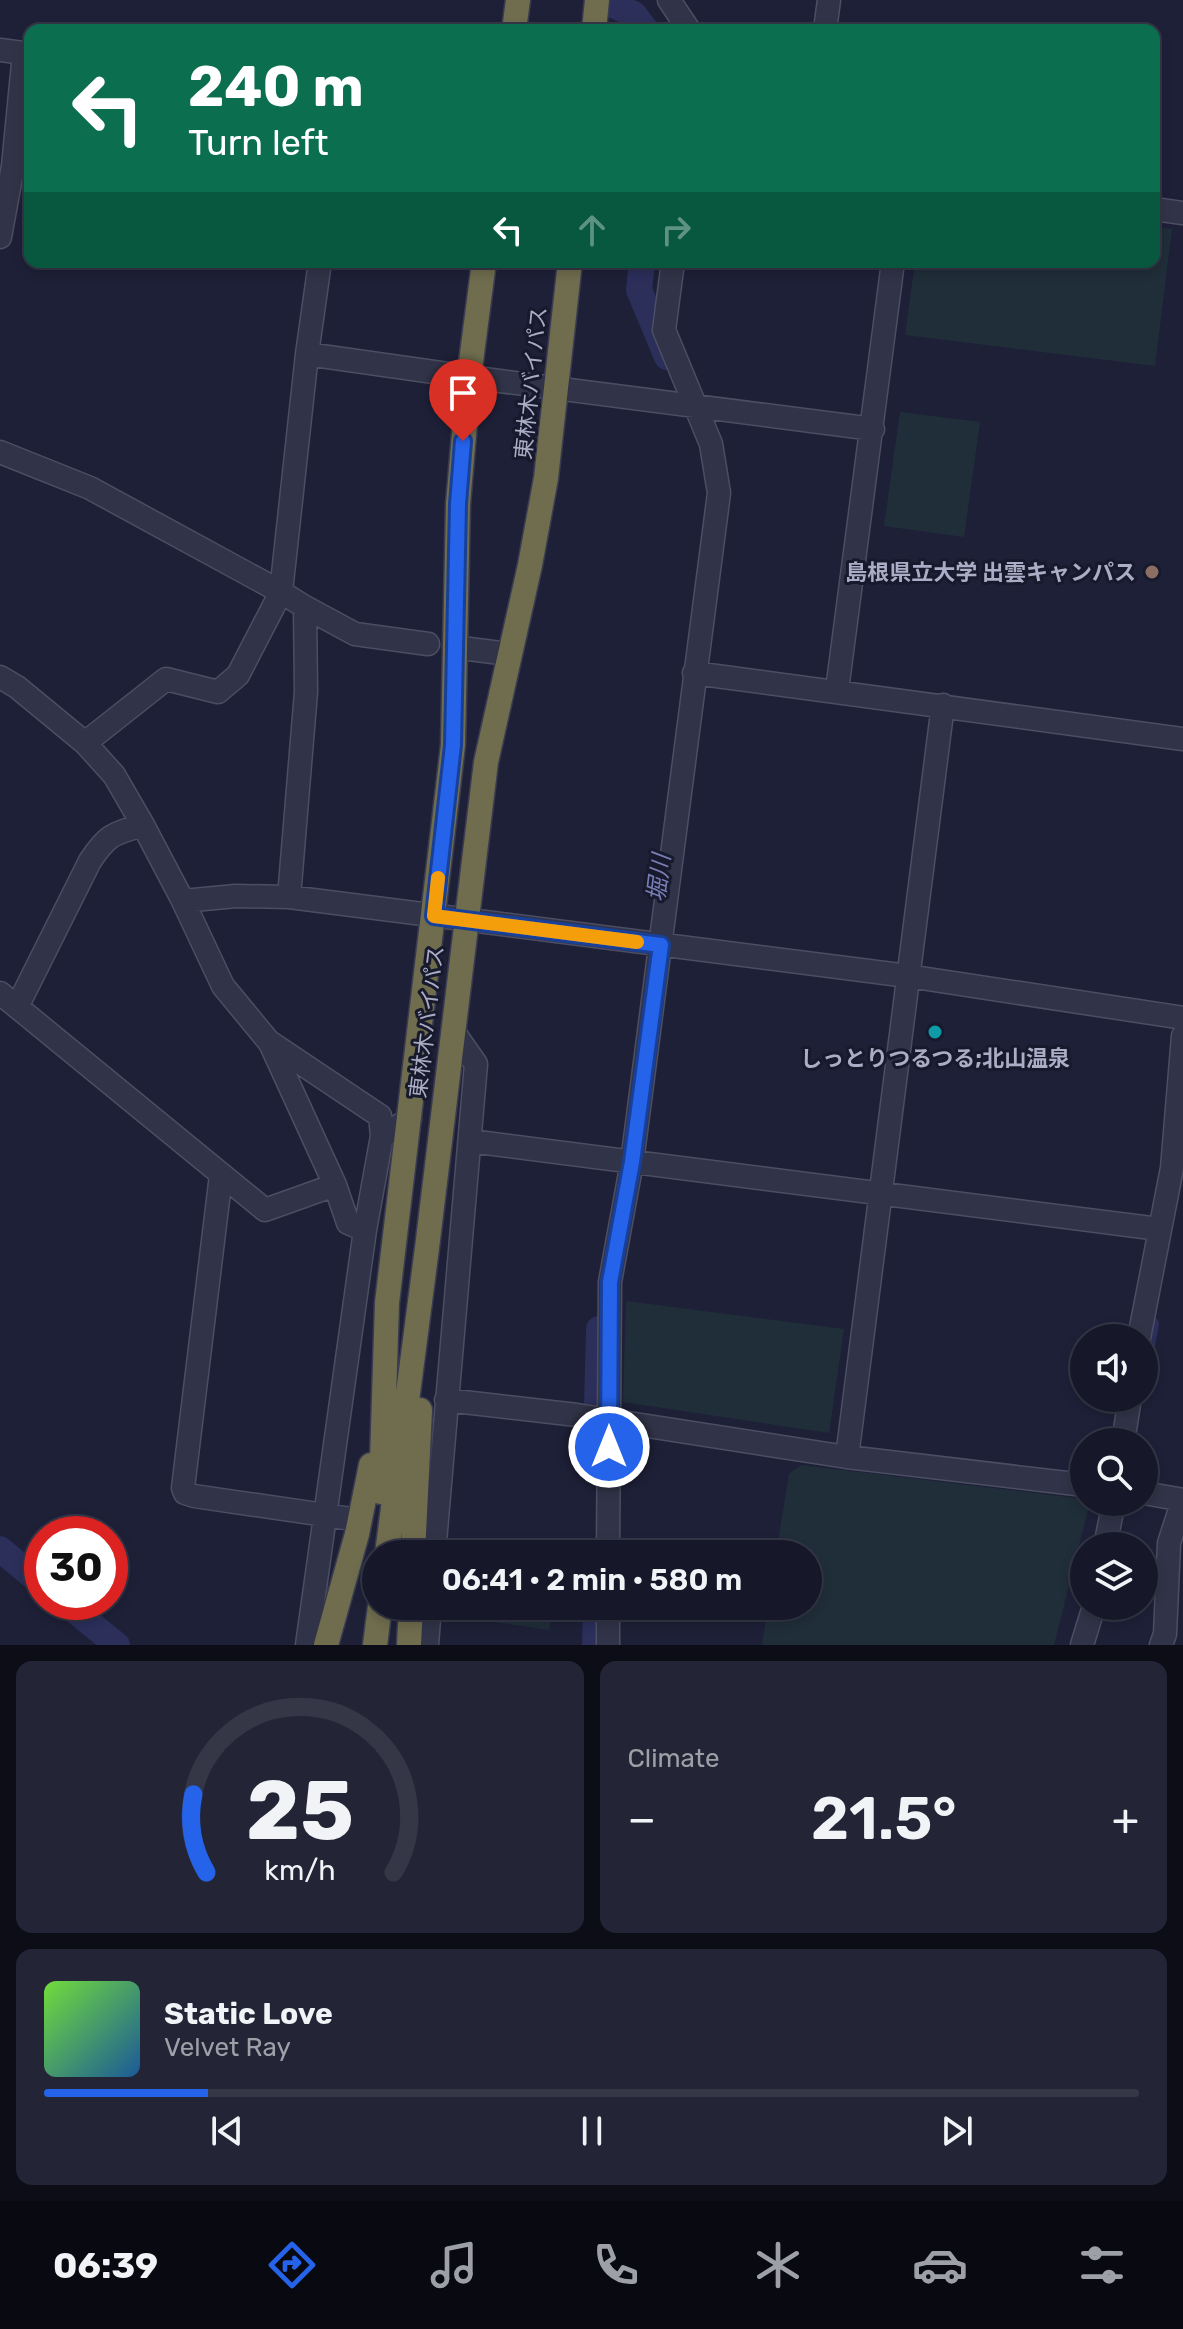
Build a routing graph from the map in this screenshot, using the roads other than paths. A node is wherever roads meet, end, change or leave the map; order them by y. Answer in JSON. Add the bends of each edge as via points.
{"nodes":[{"id":1,"x":518,"y":0,"type":"edge"},
{"id":2,"x":597,"y":0,"type":"edge"},
{"id":3,"x":669,"y":0,"type":"edge"},
{"id":4,"x":829,"y":0,"type":"edge"},
{"id":5,"x":515,"y":24,"type":"edge"},
{"id":6,"x":595,"y":24,"type":"edge"},
{"id":7,"x":685,"y":24,"type":"edge"},
{"id":8,"x":826,"y":24,"type":"edge"},
{"id":9,"x":0,"y":50,"type":"edge"},
{"id":10,"x":24,"y":54,"type":"edge"},
{"id":11,"x":24,"y":122,"type":"edge"},
{"id":12,"x":22,"y":167,"type":"edge"},
{"id":13,"x":1160,"y":210,"type":"edge"},
{"id":14,"x":1183,"y":213,"type":"edge"},
{"id":15,"x":0,"y":237,"type":"edge"},
{"id":16,"x":319,"y":268,"type":"edge"},
{"id":17,"x":483,"y":268,"type":"edge"},
{"id":18,"x":569,"y":268,"type":"edge"},
{"id":19,"x":672,"y":268,"type":"edge"},
{"id":20,"x":892,"y":268,"type":"edge"},
{"id":21,"x":307,"y":354,"type":"junction"},
{"id":22,"x":469,"y":377,"type":"junction"},
{"id":23,"x":557,"y":389,"type":"junction"},
{"id":24,"x":696,"y":407,"type":"junction"},
{"id":25,"x":873,"y":429,"type":"junction"},
{"id":26,"x":0,"y":452,"type":"edge"},
{"id":27,"x":281,"y":592,"type":"junction"},
{"id":28,"x":305,"y":607,"type":"junction"},
{"id":29,"x":428,"y":644,"type":"dead end"},
{"id":30,"x":454,"y":647,"type":"junction"},
{"id":31,"x":508,"y":654,"type":"junction"},
{"id":32,"x":694,"y":673,"type":"junction"},
{"id":33,"x":0,"y":677,"type":"edge"},
{"id":34,"x":837,"y":690,"type":"junction"},
{"id":35,"x":943,"y":705,"type":"junction"},
{"id":36,"x":1183,"y":739,"type":"edge"},
{"id":37,"x":85,"y":743,"type":"junction"},
{"id":38,"x":143,"y":825,"type":"junction"},
{"id":39,"x":289,"y":897,"type":"junction"},
{"id":40,"x":183,"y":901,"type":"junction"},
{"id":41,"x":434,"y":916,"type":"junction"},
{"id":42,"x":466,"y":919,"type":"junction"},
{"id":43,"x":650,"y":944,"type":"junction"},
{"id":44,"x":908,"y":976,"type":"junction"},
{"id":45,"x":9,"y":1000,"type":"edge"},
{"id":46,"x":1183,"y":1018,"type":"edge"},
{"id":47,"x":453,"y":1031,"type":"junction"},
{"id":48,"x":1183,"y":1036,"type":"edge"},
{"id":49,"x":270,"y":1043,"type":"junction"},
{"id":50,"x":410,"y":1119,"type":"junction"},
{"id":51,"x":382,"y":1136,"type":"junction"},
{"id":52,"x":470,"y":1141,"type":"junction"},
{"id":53,"x":632,"y":1162,"type":"junction"},
{"id":54,"x":221,"y":1175,"type":"junction"},
{"id":55,"x":335,"y":1185,"type":"junction"},
{"id":56,"x":880,"y":1195,"type":"junction"},
{"id":57,"x":1159,"y":1229,"type":"junction"},
{"id":58,"x":365,"y":1230,"type":"junction"},
{"id":59,"x":427,"y":1248,"type":"junction"},
{"id":60,"x":387,"y":1303,"type":"junction"},
{"id":61,"x":1142,"y":1324,"type":"edge"},
{"id":62,"x":446,"y":1400,"type":"junction"},
{"id":63,"x":609,"y":1420,"type":"junction"},
{"id":64,"x":847,"y":1457,"type":"junction"},
{"id":65,"x":1070,"y":1483,"type":"edge"},
{"id":66,"x":1158,"y":1496,"type":"edge"},
{"id":67,"x":1183,"y":1500,"type":"edge"},
{"id":68,"x":324,"y":1514,"type":"junction"},
{"id":69,"x":352,"y":1519,"type":"dead end"},
{"id":70,"x":379,"y":1540,"type":"edge"},
{"id":71,"x":389,"y":1540,"type":"edge"},
{"id":72,"x":426,"y":1540,"type":"edge"},
{"id":73,"x":426,"y":1540,"type":"edge"},
{"id":74,"x":608,"y":1540,"type":"edge"},
{"id":75,"x":410,"y":1620,"type":"edge"},
{"id":76,"x":429,"y":1620,"type":"edge"},
{"id":77,"x":608,"y":1620,"type":"edge"},
{"id":78,"x":1090,"y":1620,"type":"edge"},
{"id":79,"x":307,"y":1645,"type":"edge"},
{"id":80,"x":326,"y":1645,"type":"edge"},
{"id":81,"x":409,"y":1645,"type":"edge"},
{"id":82,"x":427,"y":1645,"type":"edge"},
{"id":83,"x":608,"y":1645,"type":"edge"},
{"id":84,"x":1082,"y":1645,"type":"edge"},
{"id":85,"x":1161,"y":1645,"type":"edge"}],
"edges":[{"from":1,"to":5,"type":"highway"},
{"from":2,"to":6,"type":"highway"},
{"from":3,"to":7,"type":"street"},
{"from":4,"to":8,"type":"street"},
{"from":9,"to":10,"type":"street"},
{"from":11,"to":12,"type":"street"},
{"from":12,"to":15,"type":"street"},
{"from":13,"to":14,"type":"street"},
{"from":16,"to":21,"type":"street"},
{"from":17,"to":22,"type":"highway","name":"東林木バイパス"},
{"from":18,"to":23,"type":"highway","name":"東林木バイパス"},
{"from":19,"to":24,"type":"street","via":[[664,330]]},
{"from":20,"to":25,"type":"street"},
{"from":21,"to":22,"type":"street"},
{"from":21,"to":27,"type":"street"},
{"from":22,"to":23,"type":"street"},
{"from":22,"to":30,"type":"highway","name":"東林木バイパス"},
{"from":23,"to":24,"type":"street"},
{"from":23,"to":31,"type":"highway","name":"東林木バイパス","via":[[530,565]]},
{"from":24,"to":25,"type":"street"},
{"from":24,"to":32,"type":"street","via":[[711,444],[719,493]]},
{"from":25,"to":34,"type":"street"},
{"from":26,"to":27,"type":"street","via":[[90,488]]},
{"from":27,"to":28,"type":"street"},
{"from":27,"to":37,"type":"street","via":[[238,675],[218,692],[166,679]]},
{"from":28,"to":29,"type":"street","via":[[355,634]]},
{"from":28,"to":39,"type":"street","via":[[306,692]]},
{"from":30,"to":31,"type":"street"},
{"from":30,"to":41,"type":"highway","name":"東林木バイパス","via":[[453,745]]},
{"from":31,"to":42,"type":"highway","name":"東林木バイパス","via":[[486,762]]},
{"from":32,"to":34,"type":"street"},
{"from":32,"to":43,"type":"street"},
{"from":33,"to":37,"type":"street"},
{"from":34,"to":35,"type":"street"},
{"from":35,"to":36,"type":"street"},
{"from":35,"to":44,"type":"street"},
{"from":37,"to":38,"type":"street","via":[[114,775]]},
{"from":38,"to":40,"type":"street"},
{"from":38,"to":45,"type":"street","via":[[103,841]]},
{"from":39,"to":40,"type":"street"},
{"from":39,"to":41,"type":"street"},
{"from":40,"to":49,"type":"street","via":[[223,986]]},
{"from":41,"to":42,"type":"street"},
{"from":41,"to":50,"type":"highway","name":"東林木バイパス"},
{"from":42,"to":43,"type":"street"},
{"from":42,"to":47,"type":"highway","name":"東林木バイパス"},
{"from":43,"to":44,"type":"street"},
{"from":43,"to":53,"type":"street"},
{"from":44,"to":46,"type":"street"},
{"from":44,"to":56,"type":"street"},
{"from":45,"to":54,"type":"street"},
{"from":47,"to":52,"type":"street","via":[[476,1064]]},
{"from":47,"to":59,"type":"highway","name":"東林木バイパス"},
{"from":48,"to":57,"type":"street","via":[[1172,1168]]},
{"from":49,"to":51,"type":"street","via":[[380,1116]]},
{"from":49,"to":55,"type":"street"},
{"from":50,"to":51,"type":"street"},
{"from":50,"to":60,"type":"highway","name":"東林木バイパス"},
{"from":51,"to":58,"type":"street"},
{"from":52,"to":53,"type":"street"},
{"from":52,"to":62,"type":"street"},
{"from":53,"to":56,"type":"street"},
{"from":53,"to":63,"type":"street","via":[[610,1282]]},
{"from":54,"to":55,"type":"street","via":[[265,1210]]},
{"from":54,"to":68,"type":"street","via":[[183,1488],[194,1496]]},
{"from":55,"to":58,"type":"street","via":[[348,1223]]},
{"from":56,"to":57,"type":"street"},
{"from":56,"to":64,"type":"street"},
{"from":57,"to":61,"type":"street"},
{"from":58,"to":68,"type":"street"},
{"from":59,"to":71,"type":"highway","name":"東林木バイパス"},
{"from":59,"to":72,"type":"highway"},
{"from":60,"to":70,"type":"highway","name":"東林木バイパス"},
{"from":60,"to":80,"type":"highway","via":[[372,1463]]},
{"from":62,"to":63,"type":"street"},
{"from":62,"to":73,"type":"street"},
{"from":63,"to":64,"type":"street"},
{"from":63,"to":74,"type":"street"},
{"from":64,"to":65,"type":"street"},
{"from":66,"to":67,"type":"street"},
{"from":67,"to":85,"type":"street","via":[[1169,1543]]},
{"from":68,"to":69,"type":"street"},
{"from":68,"to":79,"type":"street"},
{"from":75,"to":81,"type":"highway"},
{"from":76,"to":82,"type":"street"},
{"from":77,"to":83,"type":"street"},
{"from":78,"to":84,"type":"street"}]}
